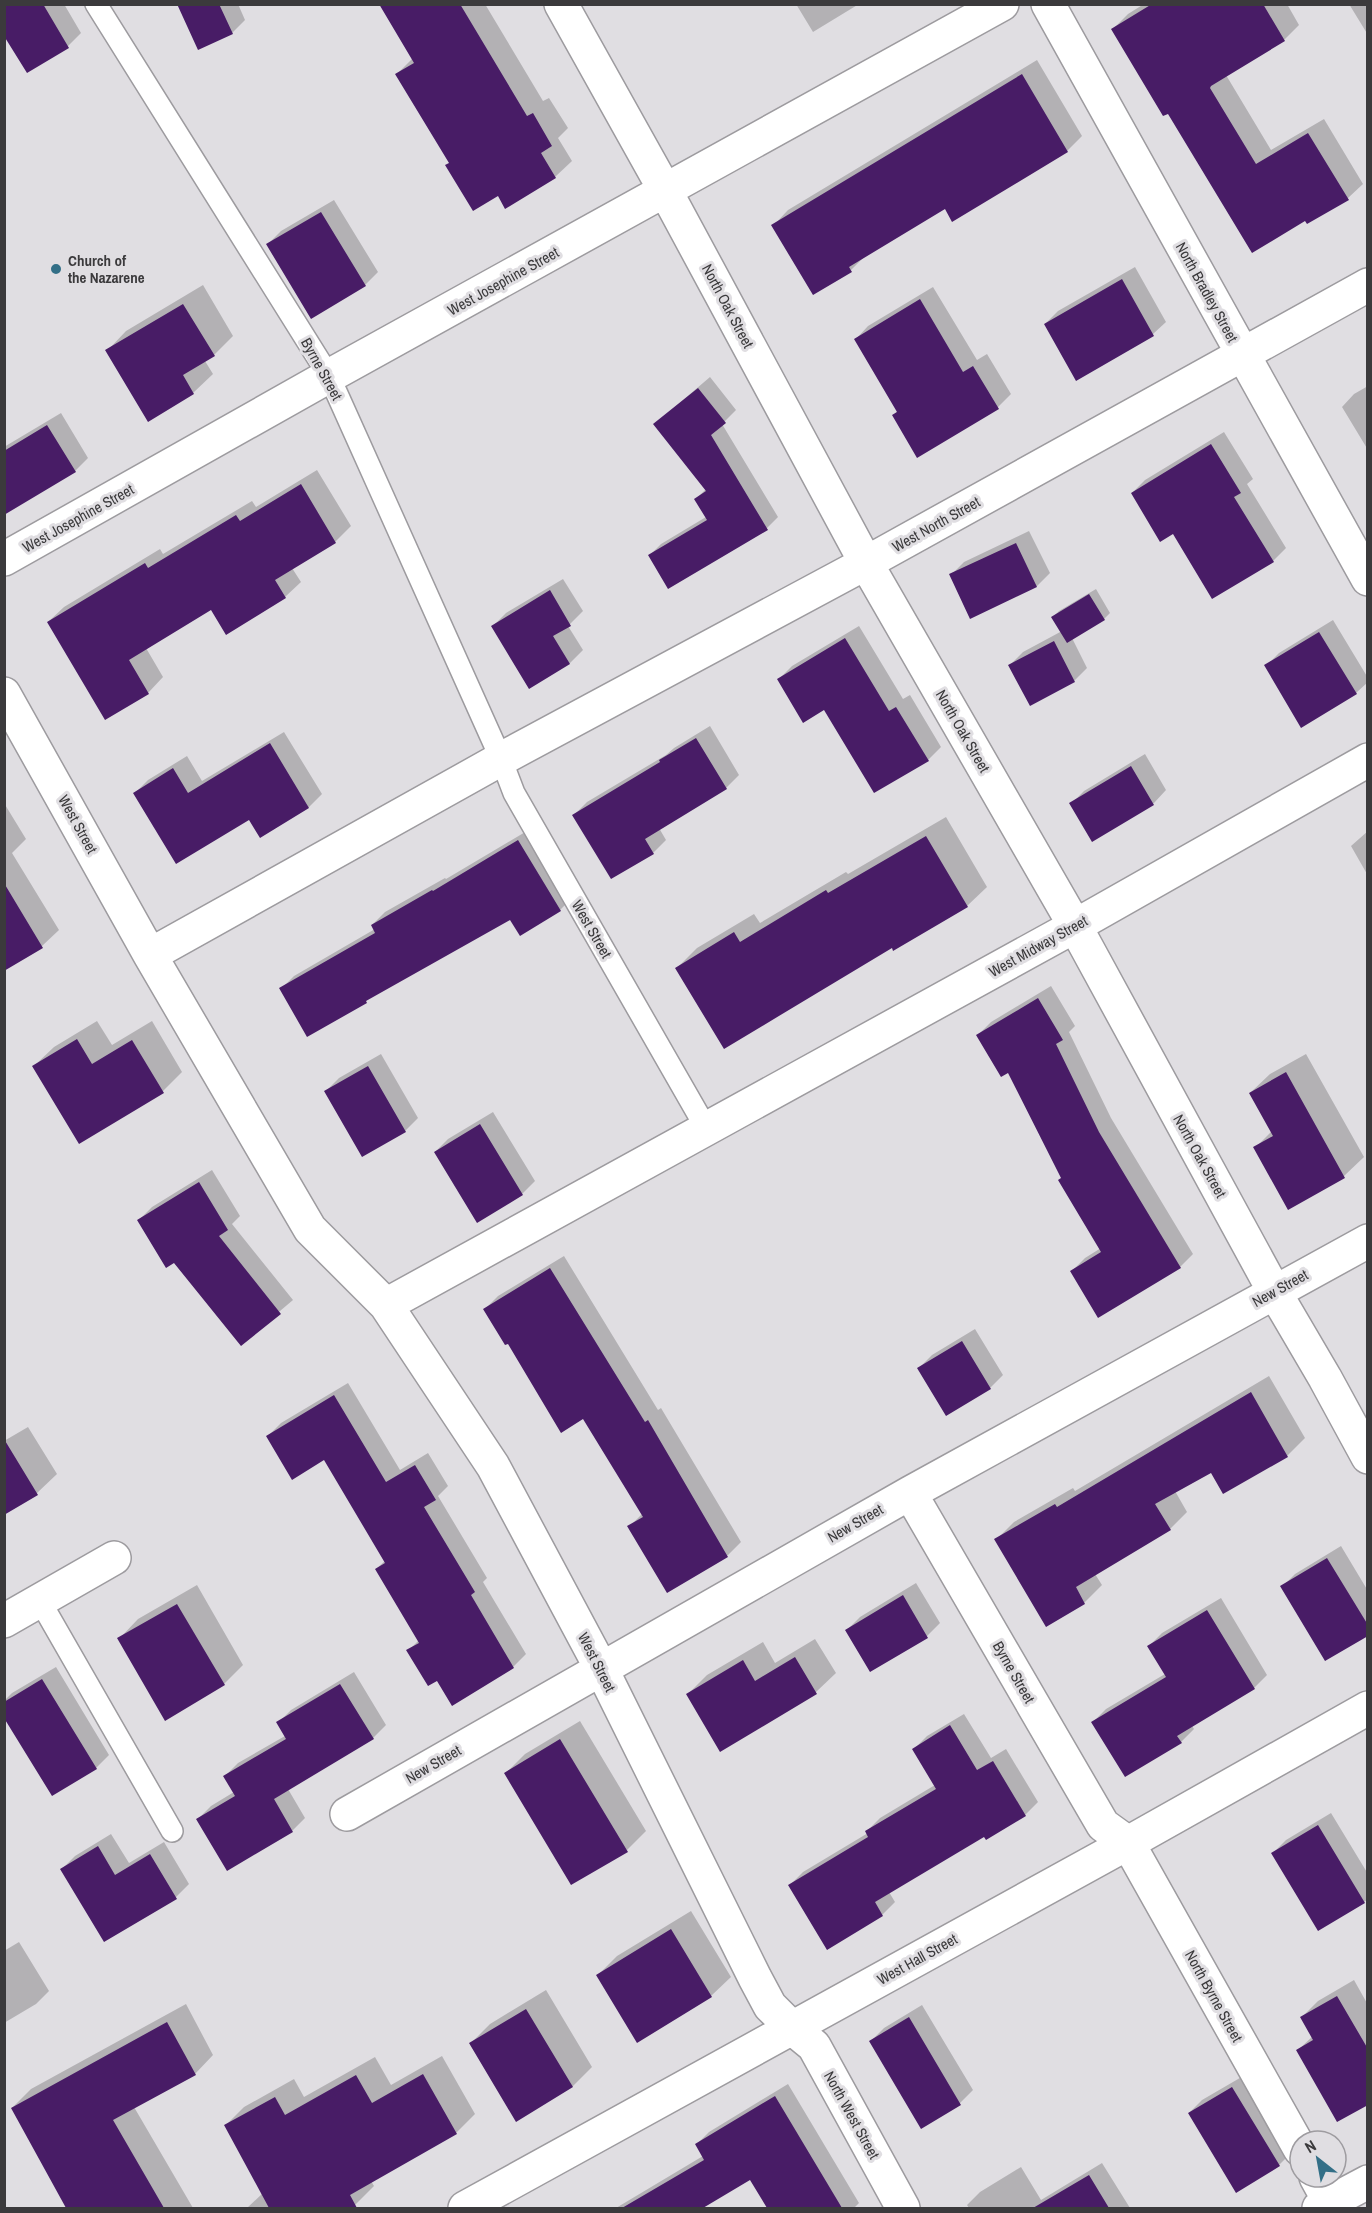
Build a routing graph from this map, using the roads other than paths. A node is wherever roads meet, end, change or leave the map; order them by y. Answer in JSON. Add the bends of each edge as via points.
{"nodes":[{"id":1,"x":96,"y":4,"type":"edge"},
{"id":2,"x":561,"y":4,"type":"edge"},
{"id":3,"x":1002,"y":4,"type":"edge"},
{"id":4,"x":1048,"y":4,"type":"edge"},
{"id":5,"x":666,"y":192,"type":"junction"},
{"id":6,"x":1368,"y":285,"type":"edge"},
{"id":7,"x":1242,"y":355,"type":"junction"},
{"id":8,"x":328,"y":376,"type":"junction"},
{"id":9,"x":4,"y":559,"type":"edge"},
{"id":10,"x":866,"y":563,"type":"junction"},
{"id":11,"x":1368,"y":579,"type":"edge"},
{"id":12,"x":4,"y":694,"type":"edge"},
{"id":13,"x":501,"y":759,"type":"junction"},
{"id":14,"x":1368,"y":760,"type":"edge"},
{"id":15,"x":1075,"y":926,"type":"junction"},
{"id":16,"x":150,"y":955,"type":"junction"},
{"id":17,"x":706,"y":1128,"type":"junction"},
{"id":18,"x":1368,"y":1240,"type":"edge"},
{"id":19,"x":1274,"y":1291,"type":"junction"},
{"id":20,"x":386,"y":1305,"type":"junction"},
{"id":21,"x":1368,"y":1457,"type":"edge"},
{"id":22,"x":910,"y":1492,"type":"junction"},
{"id":23,"x":114,"y":1558,"type":"dead end"},
{"id":24,"x":40,"y":1601,"type":"junction"},
{"id":25,"x":4,"y":1621,"type":"edge"},
{"id":26,"x":601,"y":1668,"type":"junction"},
{"id":27,"x":1368,"y":1708,"type":"edge"},
{"id":28,"x":347,"y":1814,"type":"dead end"},
{"id":29,"x":172,"y":1831,"type":"dead end"},
{"id":30,"x":1128,"y":1843,"type":"junction"},
{"id":31,"x":792,"y":2028,"type":"junction"},
{"id":32,"x":1289,"y":2129,"type":"edge"},
{"id":33,"x":1368,"y":2182,"type":"edge"},
{"id":34,"x":1324,"y":2199,"type":"edge"},
{"id":35,"x":465,"y":2208,"type":"edge"},
{"id":36,"x":903,"y":2208,"type":"edge"}],
"edges":[{"from":1,"to":8,"type":"lane","name":"Byrne Street"},
{"from":2,"to":5,"type":"street","name":"North Oak Street"},
{"from":3,"to":5,"type":"street","name":"West Josephine Street"},
{"from":4,"to":7,"type":"street","name":"North Bradley Street"},
{"from":5,"to":8,"type":"street","name":"West Josephine Street"},
{"from":5,"to":10,"type":"street","name":"North Oak Street"},
{"from":6,"to":7,"type":"street","name":"West North Street"},
{"from":7,"to":10,"type":"street","name":"West North Street"},
{"from":7,"to":11,"type":"street","name":"North Bradley Street"},
{"from":8,"to":9,"type":"street","name":"West Josephine Street"},
{"from":8,"to":13,"type":"lane","name":"Byrne Street"},
{"from":10,"to":13,"type":"street","name":"West North Street"},
{"from":10,"to":15,"type":"street","name":"North Oak Street"},
{"from":12,"to":16,"type":"street","name":"West Street"},
{"from":13,"to":16,"type":"street"},
{"from":13,"to":17,"type":"lane","name":"West Street","via":[[514,793]]},
{"from":14,"to":15,"type":"street","name":"West Midway Street"},
{"from":15,"to":17,"type":"street","name":"West Midway Street"},
{"from":15,"to":19,"type":"street","name":"North Oak Street"},
{"from":16,"to":20,"type":"street","name":"West Street","via":[[310,1229]]},
{"from":17,"to":20,"type":"street"},
{"from":18,"to":19,"type":"street","name":"New Street"},
{"from":19,"to":21,"type":"street","name":"North Oak Street"},
{"from":19,"to":22,"type":"street","name":"New Street"},
{"from":20,"to":26,"type":"street","name":"West Street","via":[[493,1466]]},
{"from":22,"to":26,"type":"street","name":"New Street"},
{"from":22,"to":30,"type":"street","name":"Byrne Street","via":[[1102,1825]]},
{"from":23,"to":24,"type":"street"},
{"from":24,"to":25,"type":"street"},
{"from":24,"to":29,"type":"lane"},
{"from":26,"to":28,"type":"street","name":"New Street"},
{"from":26,"to":31,"type":"street","name":"West Street","via":[[754,1978],[770,2006]]},
{"from":27,"to":30,"type":"street","name":"West Hall Street"},
{"from":30,"to":31,"type":"street","name":"West Hall Street"},
{"from":30,"to":32,"type":"street","name":"North Byrne Street"},
{"from":31,"to":35,"type":"street","name":"West Hall Street"},
{"from":31,"to":36,"type":"street","name":"North West Street","via":[[814,2046]]},
{"from":33,"to":34,"type":"street"}]}
